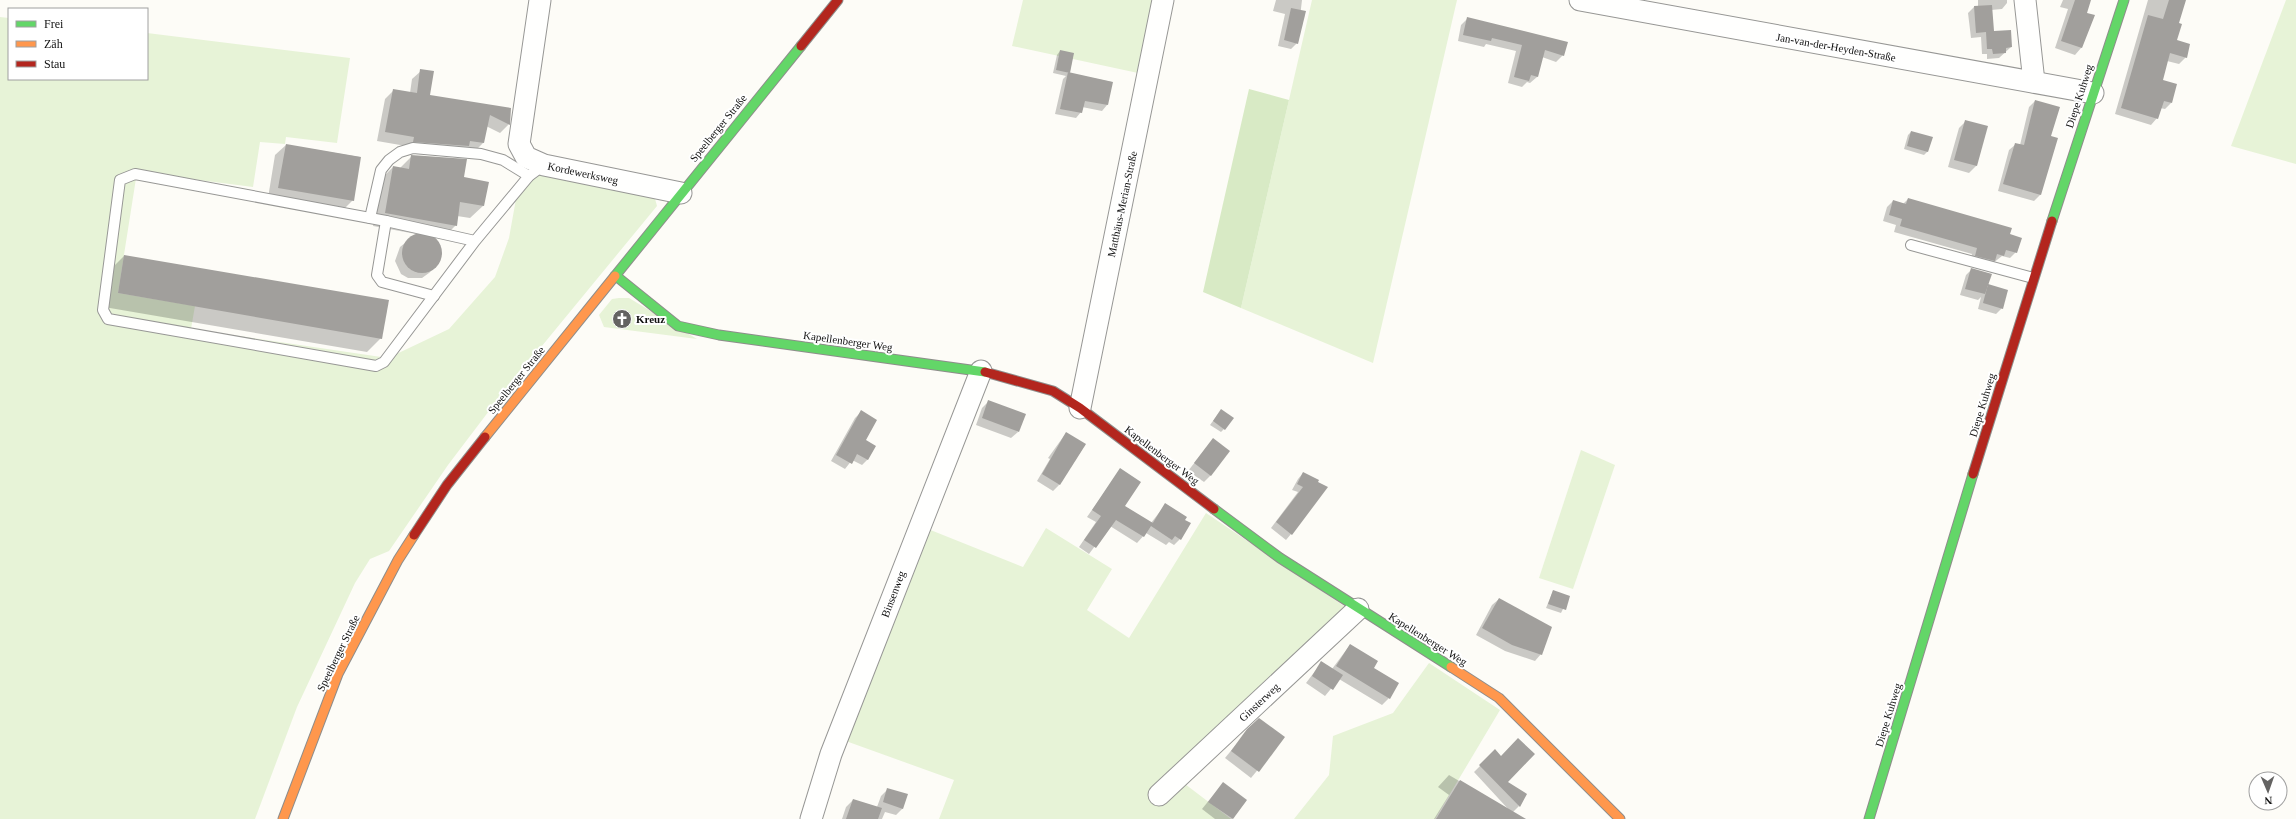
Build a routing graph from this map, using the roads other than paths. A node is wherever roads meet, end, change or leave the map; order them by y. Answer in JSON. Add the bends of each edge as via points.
{"nodes":[{"id":1,"x":540,"y":0,"type":"edge"},
{"id":2,"x":838,"y":0,"type":"edge"},
{"id":3,"x":1163,"y":0,"type":"edge"},
{"id":4,"x":1580,"y":0,"type":"edge"},
{"id":5,"x":2025,"y":0,"type":"edge"},
{"id":6,"x":2124,"y":0,"type":"edge"},
{"id":7,"x":2034,"y":82,"type":"junction"},
{"id":8,"x":2092,"y":93,"type":"junction"},
{"id":9,"x":536,"y":171,"type":"junction"},
{"id":10,"x":681,"y":193,"type":"junction"},
{"id":11,"x":370,"y":218,"type":"junction"},
{"id":12,"x":386,"y":220,"type":"junction"},
{"id":13,"x":475,"y":241,"type":"junction"},
{"id":14,"x":1911,"y":245,"type":"dead end"},
{"id":15,"x":616,"y":276,"type":"junction"},
{"id":16,"x":2034,"y":278,"type":"junction"},
{"id":17,"x":434,"y":296,"type":"junction"},
{"id":18,"x":981,"y":371,"type":"junction"},
{"id":19,"x":1080,"y":408,"type":"junction"},
{"id":20,"x":1358,"y":609,"type":"junction"},
{"id":21,"x":1159,"y":795,"type":"dead end"},
{"id":22,"x":283,"y":819,"type":"edge"},
{"id":23,"x":811,"y":819,"type":"edge"},
{"id":24,"x":1620,"y":819,"type":"edge"},
{"id":25,"x":1869,"y":819,"type":"edge"}],
"edges":[{"from":1,"to":9,"type":"street","name":"Kordewerksweg","via":[[519,144]]},
{"from":2,"to":10,"type":"street","name":"Speelberger Straße"},
{"from":3,"to":19,"type":"street","name":"Matthäus-Merian-Straße"},
{"from":4,"to":7,"type":"street","name":"Jan-van-der-Heyden-Straße"},
{"from":5,"to":7,"type":"street"},
{"from":6,"to":8,"type":"street","name":"Diepe Kuhweg"},
{"from":7,"to":8,"type":"street","name":"Jan-van-der-Heyden-Straße"},
{"from":8,"to":16,"type":"street","name":"Diepe Kuhweg"},
{"from":9,"to":10,"type":"street","name":"Kordewerksweg"},
{"from":9,"to":11,"type":"lane","via":[[481,154],[413,148],[400,152],[388,160],[381,170]]},
{"from":9,"to":13,"type":"lane"},
{"from":10,"to":15,"type":"street","name":"Speelberger Straße"},
{"from":11,"to":12,"type":"lane"},
{"from":11,"to":17,"type":"lane","via":[[135,174],[120,180],[103,310],[108,320],[376,366],[384,362]]},
{"from":12,"to":13,"type":"lane"},
{"from":12,"to":17,"type":"lane","via":[[377,274],[382,282]]},
{"from":13,"to":17,"type":"lane"},
{"from":14,"to":16,"type":"lane"},
{"from":15,"to":18,"type":"street","name":"Kapellenberger Weg","via":[[678,326],[719,335]]},
{"from":15,"to":22,"type":"street","name":"Speelberger Straße","via":[[447,485],[398,560],[338,674]]},
{"from":16,"to":25,"type":"street","name":"Diepe Kuhweg"},
{"from":18,"to":19,"type":"street","name":"Kapellenberger Weg","via":[[1053,391]]},
{"from":18,"to":23,"type":"street","name":"Binsenweg","via":[[831,754]]},
{"from":19,"to":20,"type":"street","name":"Kapellenberger Weg","via":[[1280,558]]},
{"from":20,"to":21,"type":"street","name":"Ginsterweg"},
{"from":20,"to":24,"type":"street","name":"Kapellenberger Weg","via":[[1500,698]]}]}
